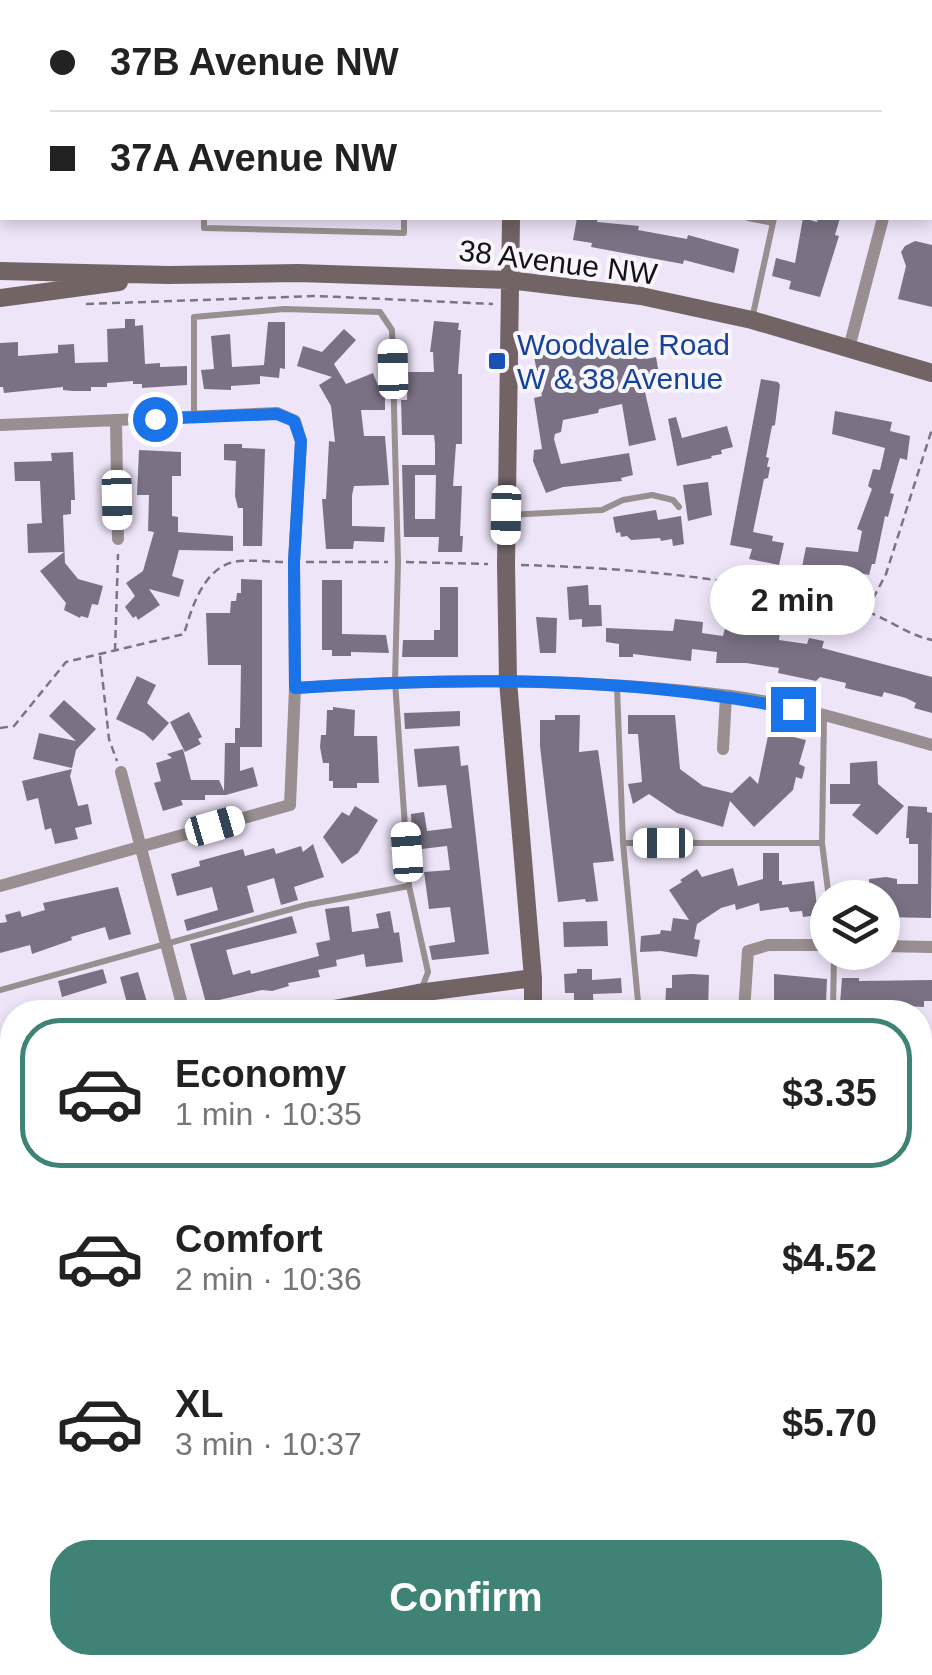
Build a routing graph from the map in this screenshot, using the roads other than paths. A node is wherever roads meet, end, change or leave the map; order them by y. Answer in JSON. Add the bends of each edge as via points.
{"nodes":[{"id":1,"x":204,"y":220,"type":"edge"},
{"id":2,"x":404,"y":220,"type":"edge"},
{"id":3,"x":510,"y":220,"type":"edge"},
{"id":4,"x":773,"y":220,"type":"edge"},
{"id":5,"x":881,"y":220,"type":"edge"},
{"id":6,"x":0,"y":271,"type":"edge"},
{"id":7,"x":169,"y":275,"type":"junction"},
{"id":8,"x":508,"y":280,"type":"junction"},
{"id":9,"x":0,"y":298,"type":"edge"},
{"id":10,"x":752,"y":320,"type":"junction"},
{"id":11,"x":849,"y":348,"type":"junction"},
{"id":12,"x":932,"y":373,"type":"edge"},
{"id":13,"x":194,"y":415,"type":"junction"},
{"id":14,"x":116,"y":422,"type":"junction"},
{"id":15,"x":0,"y":425,"type":"edge"},
{"id":16,"x":679,"y":507,"type":"dead end"},
{"id":17,"x":506,"y":515,"type":"junction"},
{"id":18,"x":118,"y":538,"type":"road end"},
{"id":19,"x":395,"y":681,"type":"junction"},
{"id":20,"x":508,"y":681,"type":"junction"},
{"id":21,"x":617,"y":687,"type":"junction"},
{"id":22,"x":295,"y":688,"type":"junction"},
{"id":23,"x":726,"y":696,"type":"junction"},
{"id":24,"x":824,"y":715,"type":"junction"},
{"id":25,"x":932,"y":745,"type":"edge"},
{"id":26,"x":723,"y":749,"type":"dead end"},
{"id":27,"x":120,"y":772,"type":"road end"},
{"id":28,"x":822,"y":842,"type":"junction"},
{"id":29,"x":623,"y":843,"type":"junction"},
{"id":30,"x":140,"y":847,"type":"junction"},
{"id":31,"x":827,"y":880,"type":"edge"},
{"id":32,"x":0,"y":886,"type":"edge"},
{"id":33,"x":410,"y":886,"type":"junction"},
{"id":34,"x":166,"y":945,"type":"junction"},
{"id":35,"x":810,"y":945,"type":"edge"},
{"id":36,"x":900,"y":946,"type":"edge"},
{"id":37,"x":932,"y":947,"type":"edge"},
{"id":38,"x":833,"y":970,"type":"edge"},
{"id":39,"x":533,"y":978,"type":"junction"},
{"id":40,"x":0,"y":990,"type":"edge"},
{"id":41,"x":418,"y":993,"type":"junction"},
{"id":42,"x":181,"y":1000,"type":"edge"},
{"id":43,"x":381,"y":1000,"type":"edge"},
{"id":44,"x":416,"y":1000,"type":"edge"},
{"id":45,"x":532,"y":1000,"type":"edge"},
{"id":46,"x":638,"y":1000,"type":"edge"},
{"id":47,"x":745,"y":1000,"type":"edge"},
{"id":48,"x":832,"y":1000,"type":"edge"}],
"edges":[{"from":1,"to":2,"type":"lane","via":[[204,228],[404,234]]},
{"from":3,"to":8,"type":"street"},
{"from":4,"to":10,"type":"lane"},
{"from":5,"to":11,"type":"street"},
{"from":6,"to":7,"type":"street","name":"38 Avenue NW"},
{"from":7,"to":8,"type":"street","name":"38 Avenue NW"},
{"from":7,"to":9,"type":"street","name":"38 Avenue NW"},
{"from":8,"to":10,"type":"street","name":"38 Avenue NW","via":[[641,296]]},
{"from":8,"to":17,"type":"street"},
{"from":10,"to":11,"type":"street","name":"38 Avenue NW"},
{"from":11,"to":12,"type":"street","name":"38 Avenue NW"},
{"from":13,"to":14,"type":"street"},
{"from":13,"to":19,"type":"lane","via":[[194,317],[380,312],[392,330]]},
{"from":13,"to":22,"type":"street","via":[[277,414],[294,421],[301,441]]},
{"from":14,"to":15,"type":"street"},
{"from":14,"to":18,"type":"street"},
{"from":16,"to":17,"type":"lane","via":[[652,496],[602,510]]},
{"from":17,"to":20,"type":"street"},
{"from":19,"to":20,"type":"street"},
{"from":19,"to":22,"type":"street"},
{"from":19,"to":33,"type":"lane"},
{"from":20,"to":21,"type":"street"},
{"from":20,"to":39,"type":"street"},
{"from":21,"to":23,"type":"street"},
{"from":21,"to":29,"type":"lane"},
{"from":22,"to":30,"type":"street","via":[[290,805]]},
{"from":23,"to":24,"type":"street"},
{"from":23,"to":26,"type":"street"},
{"from":24,"to":25,"type":"street"},
{"from":24,"to":28,"type":"lane"},
{"from":27,"to":30,"type":"street"},
{"from":28,"to":29,"type":"lane"},
{"from":28,"to":31,"type":"lane"},
{"from":29,"to":46,"type":"lane"},
{"from":30,"to":32,"type":"street"},
{"from":30,"to":34,"type":"street"},
{"from":33,"to":34,"type":"lane","via":[[306,904]]},
{"from":33,"to":41,"type":"lane","via":[[428,972]]},
{"from":34,"to":40,"type":"lane"},
{"from":34,"to":42,"type":"street"},
{"from":35,"to":47,"type":"street","via":[[768,944],[748,952]]},
{"from":36,"to":37,"type":"street"},
{"from":38,"to":48,"type":"lane"},
{"from":39,"to":41,"type":"street"},
{"from":39,"to":45,"type":"street"},
{"from":41,"to":43,"type":"street"},
{"from":41,"to":44,"type":"lane"}]}
